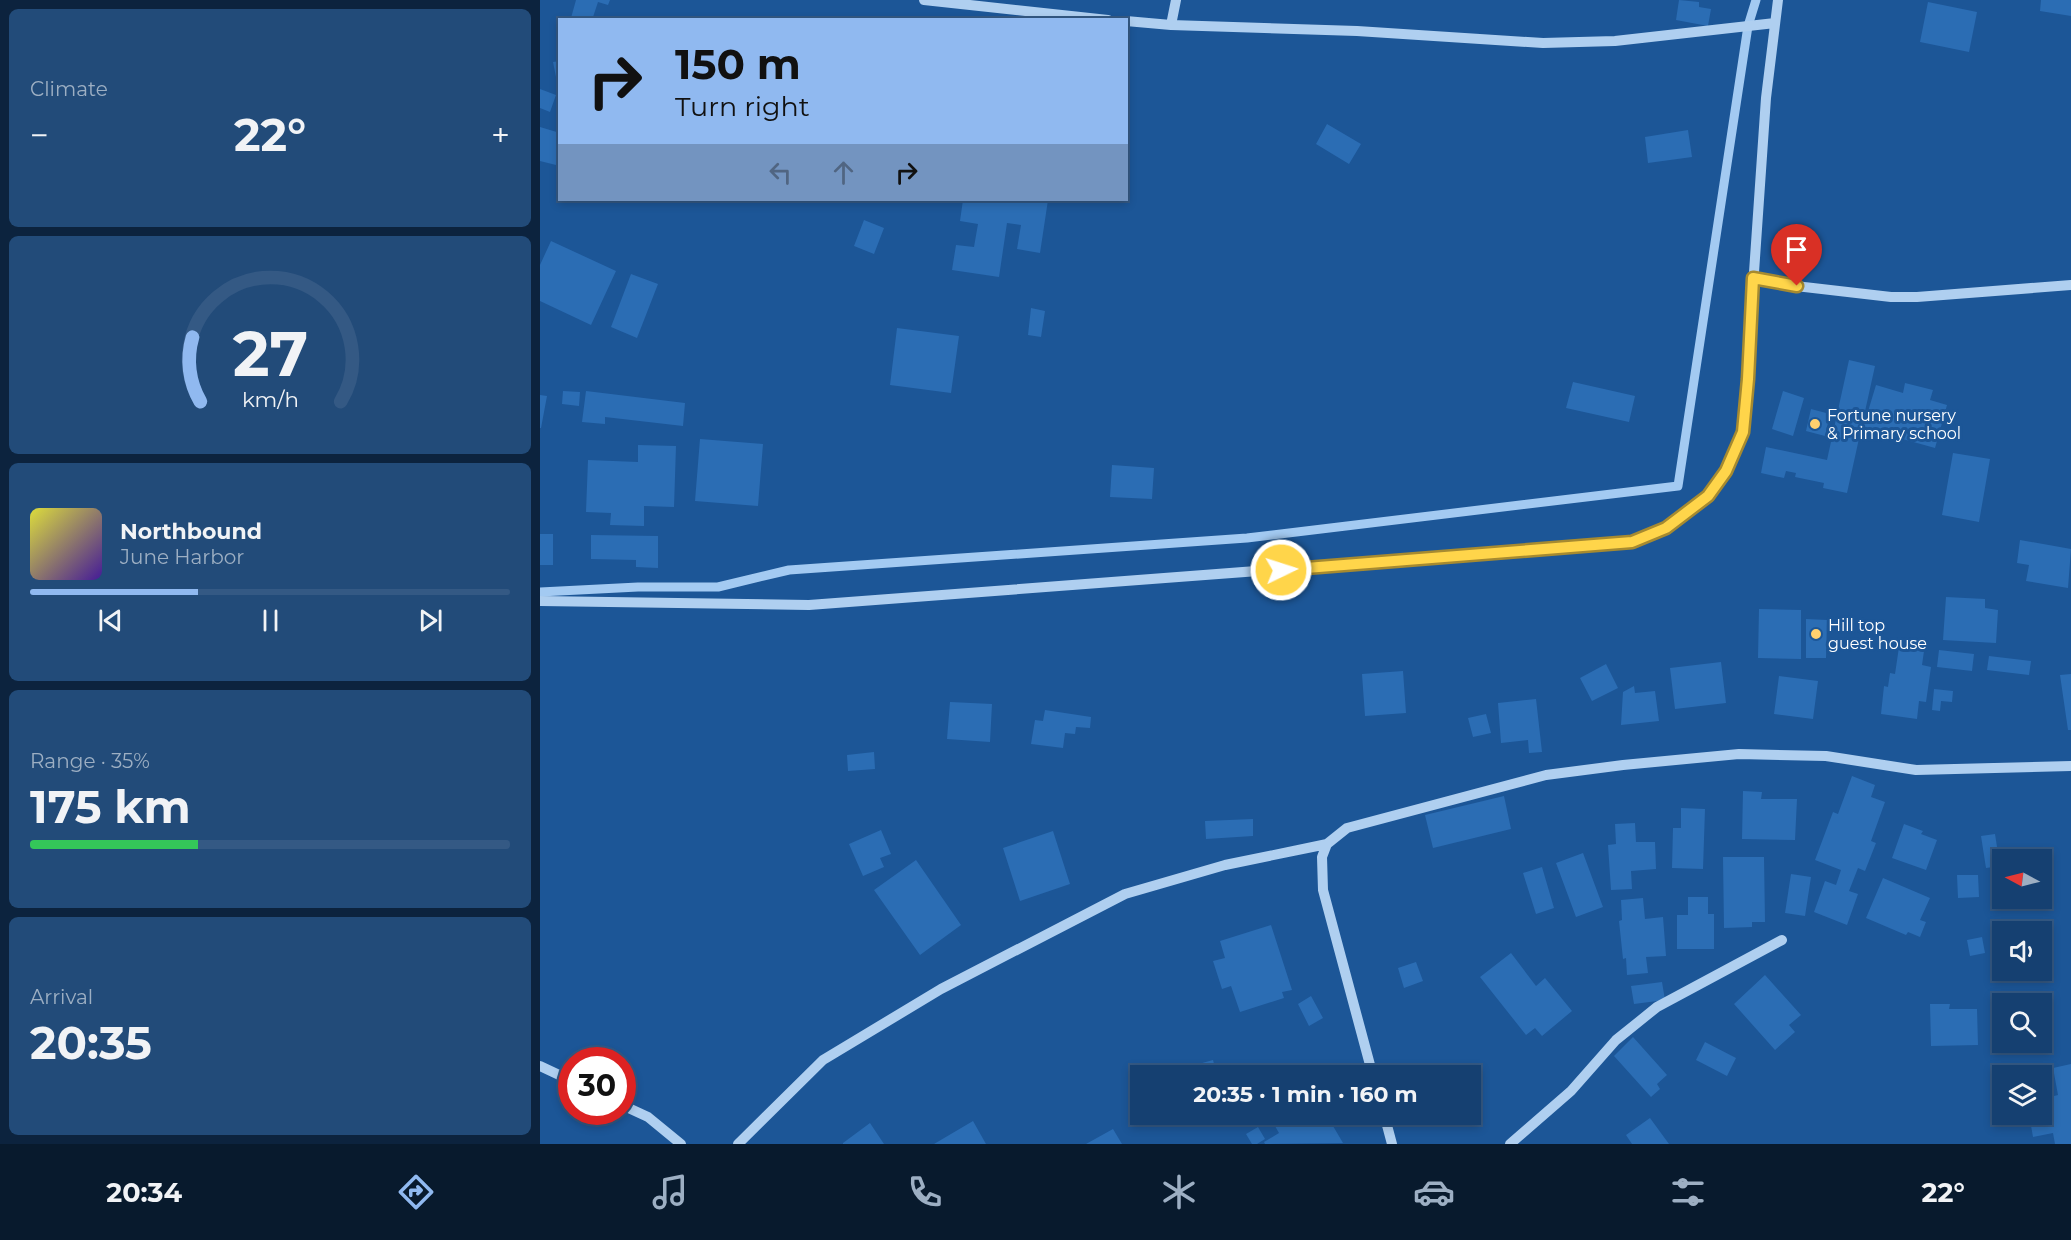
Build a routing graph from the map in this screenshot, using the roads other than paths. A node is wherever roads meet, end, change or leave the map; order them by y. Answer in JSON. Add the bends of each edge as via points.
{"nodes":[{"id":1,"x":924,"y":0,"type":"edge"},
{"id":2,"x":1176,"y":0,"type":"edge"},
{"id":3,"x":1778,"y":0,"type":"edge"},
{"id":4,"x":1090,"y":18,"type":"edge"},
{"id":5,"x":1128,"y":21,"type":"edge"},
{"id":6,"x":1775,"y":23,"type":"junction"},
{"id":7,"x":1171,"y":25,"type":"junction"},
{"id":8,"x":1753,"y":278,"type":"junction"},
{"id":9,"x":2071,"y":285,"type":"edge"},
{"id":10,"x":540,"y":601,"type":"edge"},
{"id":11,"x":2071,"y":766,"type":"edge"},
{"id":12,"x":1327,"y":844,"type":"junction"},
{"id":13,"x":1782,"y":940,"type":"dead end"},
{"id":14,"x":1370,"y":1065,"type":"edge"},
{"id":15,"x":540,"y":1066,"type":"edge"},
{"id":16,"x":558,"y":1074,"type":"edge"},
{"id":17,"x":636,"y":1111,"type":"edge"},
{"id":18,"x":1387,"y":1125,"type":"edge"},
{"id":19,"x":681,"y":1144,"type":"edge"},
{"id":20,"x":738,"y":1144,"type":"edge"},
{"id":21,"x":1392,"y":1144,"type":"edge"},
{"id":22,"x":1510,"y":1144,"type":"edge"}],
"edges":[{"from":1,"to":4,"type":"street"},
{"from":2,"to":7,"type":"street"},
{"from":3,"to":6,"type":"street"},
{"from":5,"to":7,"type":"street"},
{"from":6,"to":7,"type":"street","via":[[1615,41],[1543,43]]},
{"from":6,"to":8,"type":"street"},
{"from":8,"to":9,"type":"street","via":[[1891,297]]},
{"from":8,"to":10,"type":"street","via":[[1743,432],[1726,471],[1708,496],[1666,528],[1632,542],[810,605]]},
{"from":11,"to":12,"type":"street","via":[[1916,770],[1826,756],[1739,754],[1623,765],[1546,775],[1347,828]]},
{"from":12,"to":14,"type":"street","via":[[1322,858],[1323,890]]},
{"from":12,"to":20,"type":"street","via":[[1225,865],[1125,894],[941,989],[823,1060]]},
{"from":13,"to":22,"type":"street","via":[[1657,1007],[1616,1040],[1571,1091]]},
{"from":15,"to":16,"type":"street"},
{"from":17,"to":19,"type":"street"},
{"from":18,"to":21,"type":"street"}]}
